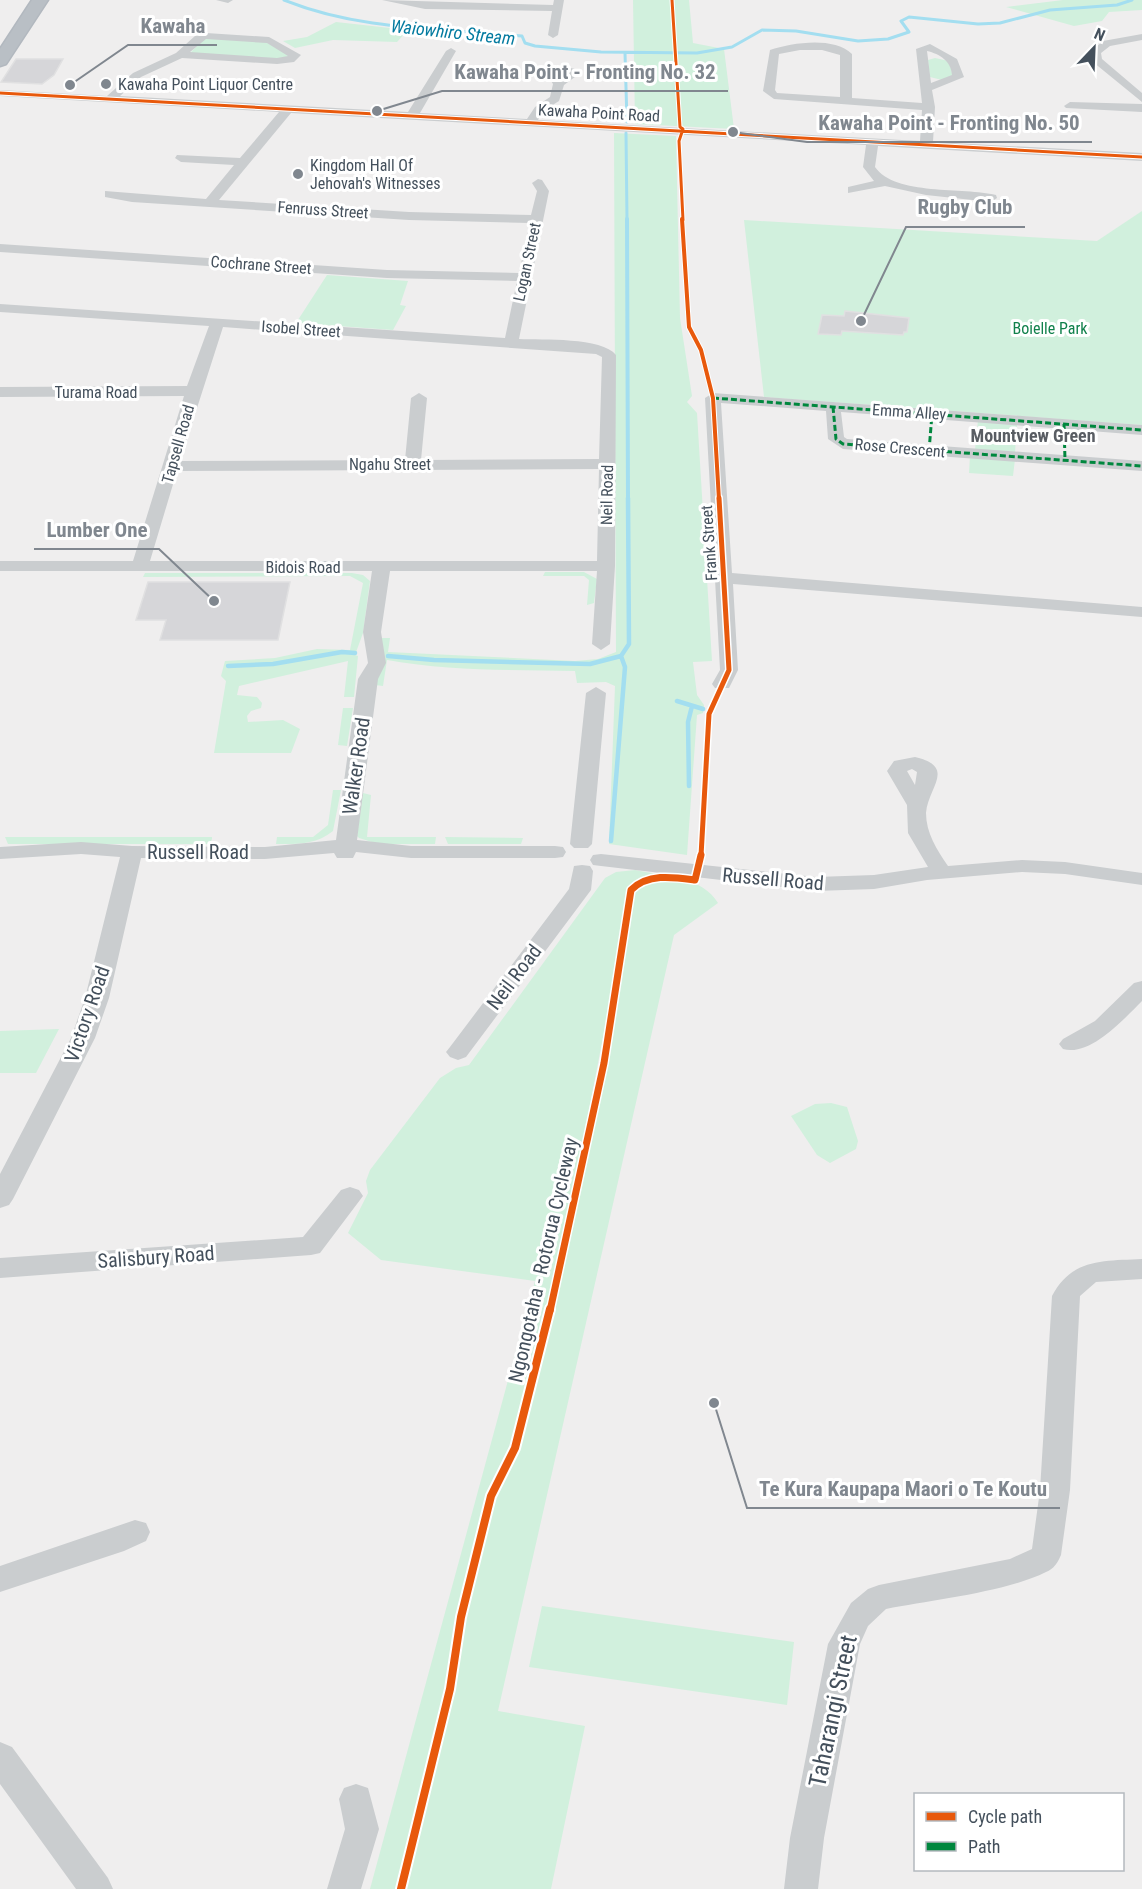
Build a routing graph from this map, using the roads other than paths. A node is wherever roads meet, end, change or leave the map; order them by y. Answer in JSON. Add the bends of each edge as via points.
{"nodes":[{"id":1,"x":23,"y":0,"type":"edge"},
{"id":2,"x":30,"y":0,"type":"edge"},
{"id":3,"x":40,"y":0,"type":"edge"},
{"id":4,"x":221,"y":0,"type":"edge"},
{"id":5,"x":228,"y":0,"type":"edge"},
{"id":6,"x":387,"y":0,"type":"edge"},
{"id":7,"x":558,"y":4,"type":"edge"},
{"id":8,"x":13,"y":16,"type":"junction"},
{"id":9,"x":553,"y":35,"type":"dead end"},
{"id":10,"x":1142,"y":37,"type":"edge"},
{"id":11,"x":4,"y":40,"type":"edge"},
{"id":12,"x":451,"y":51,"type":"dead end"},
{"id":13,"x":180,"y":55,"type":"junction"},
{"id":14,"x":0,"y":61,"type":"edge"},
{"id":15,"x":559,"y":84,"type":"dead end"},
{"id":16,"x":924,"y":89,"type":"dead end"},
{"id":17,"x":0,"y":95,"type":"edge"},
{"id":18,"x":110,"y":99,"type":"junction"},
{"id":19,"x":1142,"y":99,"type":"edge"},
{"id":20,"x":846,"y":102,"type":"junction"},
{"id":21,"x":928,"y":106,"type":"junction"},
{"id":22,"x":1070,"y":106,"type":"dead end"},
{"id":23,"x":1142,"y":108,"type":"edge"},
{"id":24,"x":288,"y":109,"type":"junction"},
{"id":25,"x":412,"y":116,"type":"junction"},
{"id":26,"x":530,"y":123,"type":"junction"},
{"id":27,"x":873,"y":142,"type":"junction"},
{"id":28,"x":922,"y":145,"type":"junction"},
{"id":29,"x":1142,"y":157,"type":"edge"},
{"id":30,"x":181,"y":158,"type":"dead end"},
{"id":31,"x":242,"y":162,"type":"junction"},
{"id":32,"x":885,"y":182,"type":"junction"},
{"id":33,"x":538,"y":183,"type":"dead end"},
{"id":34,"x":853,"y":190,"type":"dead end"},
{"id":35,"x":110,"y":194,"type":"dead end"},
{"id":36,"x":991,"y":198,"type":"dead end"},
{"id":37,"x":209,"y":203,"type":"junction"},
{"id":38,"x":537,"y":219,"type":"junction"},
{"id":39,"x":0,"y":248,"type":"edge"},
{"id":40,"x":523,"y":277,"type":"junction"},
{"id":41,"x":0,"y":308,"type":"edge"},
{"id":42,"x":217,"y":323,"type":"junction"},
{"id":43,"x":511,"y":343,"type":"junction"},
{"id":44,"x":601,"y":350,"type":"joint"},
{"id":45,"x":193,"y":391,"type":"junction"},
{"id":46,"x":0,"y":392,"type":"edge"},
{"id":47,"x":419,"y":398,"type":"dead end"},
{"id":48,"x":712,"y":398,"type":"joint"},
{"id":49,"x":833,"y":407,"type":"junction"},
{"id":50,"x":932,"y":414,"type":"junction"},
{"id":51,"x":1064,"y":424,"type":"junction"},
{"id":52,"x":1142,"y":430,"type":"edge"},
{"id":53,"x":929,"y":451,"type":"junction"},
{"id":54,"x":1065,"y":460,"type":"junction"},
{"id":55,"x":412,"y":463,"type":"junction"},
{"id":56,"x":608,"y":464,"type":"junction"},
{"id":57,"x":172,"y":465,"type":"junction"},
{"id":58,"x":1142,"y":466,"type":"edge"},
{"id":59,"x":0,"y":566,"type":"edge"},
{"id":60,"x":140,"y":566,"type":"junction"},
{"id":61,"x":606,"y":566,"type":"junction"},
{"id":62,"x":382,"y":567,"type":"junction"},
{"id":63,"x":725,"y":578,"type":"junction"},
{"id":64,"x":1142,"y":612,"type":"edge"},
{"id":65,"x":601,"y":644,"type":"dead end"},
{"id":66,"x":722,"y":684,"type":"dead end"},
{"id":67,"x":596,"y":693,"type":"dead end"},
{"id":68,"x":917,"y":805,"type":"dead end"},
{"id":69,"x":581,"y":844,"type":"junction"},
{"id":70,"x":346,"y":849,"type":"junction"},
{"id":71,"x":132,"y":852,"type":"junction"},
{"id":72,"x":555,"y":852,"type":"junction"},
{"id":73,"x":3,"y":853,"type":"edge"},
{"id":74,"x":591,"y":866,"type":"junction"},
{"id":75,"x":943,"y":874,"type":"junction"},
{"id":76,"x":1142,"y":879,"type":"edge"},
{"id":77,"x":1142,"y":988,"type":"edge"},
{"id":78,"x":1071,"y":1044,"type":"dead end"},
{"id":79,"x":458,"y":1052,"type":"dead end"},
{"id":80,"x":350,"y":1196,"type":"dead end"},
{"id":81,"x":0,"y":1199,"type":"edge"},
{"id":82,"x":0,"y":1268,"type":"edge"},
{"id":83,"x":1142,"y":1269,"type":"edge"},
{"id":84,"x":135,"y":1532,"type":"dead end"},
{"id":85,"x":0,"y":1579,"type":"edge"},
{"id":86,"x":0,"y":1757,"type":"edge"},
{"id":87,"x":356,"y":1799,"type":"dead end"},
{"id":88,"x":96,"y":1889,"type":"edge"},
{"id":89,"x":344,"y":1889,"type":"edge"},
{"id":90,"x":801,"y":1889,"type":"edge"}],
"edges":[{"from":1,"to":8,"type":"highway"},
{"from":2,"to":8,"type":"highway","via":[[24,10]]},
{"from":3,"to":11,"type":"highway"},
{"from":4,"to":5,"type":"street"},
{"from":6,"to":7,"type":"street","via":[[435,7]]},
{"from":7,"to":9,"type":"street"},
{"from":8,"to":11,"type":"highway"},
{"from":10,"to":19,"type":"street","via":[[1107,43],[1095,52],[1097,60]]},
{"from":11,"to":14,"type":"highway"},
{"from":12,"to":25,"type":"street"},
{"from":13,"to":13,"type":"street","via":[[206,36],[268,40],[295,54],[290,60],[277,61]]},
{"from":13,"to":18,"type":"street","via":[[137,75]]},
{"from":15,"to":26,"type":"street","via":[[555,99],[538,109]]},
{"from":16,"to":21,"type":"street"},
{"from":17,"to":18,"type":"street","name":"Kawaha Point Road"},
{"from":18,"to":24,"type":"street","name":"Kawaha Point Road"},
{"from":20,"to":20,"type":"street","via":[[770,94],[774,52],[821,47],[843,51]]},
{"from":20,"to":21,"type":"street"},
{"from":21,"to":28,"type":"street","via":[[930,119]]},
{"from":22,"to":23,"type":"street"},
{"from":24,"to":25,"type":"street","name":"Kawaha Point Road"},
{"from":24,"to":31,"type":"street"},
{"from":25,"to":26,"type":"street","name":"Kawaha Point Road"},
{"from":26,"to":27,"type":"street","name":"Kawaha Point Road"},
{"from":27,"to":28,"type":"street","name":"Kawaha Point Road"},
{"from":27,"to":32,"type":"street","via":[[870,171]]},
{"from":28,"to":29,"type":"street","name":"Kawaha Point Road"},
{"from":30,"to":31,"type":"street"},
{"from":31,"to":37,"type":"street"},
{"from":32,"to":34,"type":"street"},
{"from":32,"to":36,"type":"street"},
{"from":33,"to":38,"type":"street","name":"Logan Street","via":[[543,191]]},
{"from":35,"to":37,"type":"street","name":"Fenruss Street"},
{"from":37,"to":38,"type":"street","name":"Fenruss Street"},
{"from":38,"to":40,"type":"street","name":"Logan Street"},
{"from":39,"to":40,"type":"street","name":"Cochrane Street","via":[[387,274]]},
{"from":40,"to":43,"type":"street","name":"Logan Street"},
{"from":41,"to":42,"type":"street","name":"Isobel Street"},
{"from":42,"to":43,"type":"street","name":"Isobel Street"},
{"from":42,"to":45,"type":"street","name":"Tapsell Road"},
{"from":43,"to":44,"type":"street","name":"Isobel Street"},
{"from":44,"to":56,"type":"street","name":"Neil Road","via":[[609,355]]},
{"from":45,"to":46,"type":"street","name":"Turama Road"},
{"from":45,"to":57,"type":"street","name":"Tapsell Road"},
{"from":47,"to":55,"type":"street"},
{"from":48,"to":49,"type":"street","name":"Emma Alley"},
{"from":48,"to":63,"type":"street","name":"Frank Street"},
{"from":49,"to":50,"type":"street","name":"Emma Alley"},
{"from":49,"to":53,"type":"street","name":"Rose Crescent","via":[[838,442]]},
{"from":50,"to":51,"type":"street","name":"Emma Alley"},
{"from":50,"to":53,"type":"street"},
{"from":51,"to":52,"type":"street","name":"Emma Alley"},
{"from":51,"to":54,"type":"street"},
{"from":53,"to":54,"type":"street","name":"Rose Crescent"},
{"from":54,"to":58,"type":"street","name":"Rose Crescent"},
{"from":55,"to":56,"type":"street","name":"Ngahu Street"},
{"from":55,"to":57,"type":"street","name":"Ngahu Street"},
{"from":56,"to":61,"type":"street","name":"Neil Road"},
{"from":57,"to":60,"type":"street","name":"Tapsell Road"},
{"from":59,"to":60,"type":"street","name":"Bidois Road"},
{"from":60,"to":62,"type":"street","name":"Bidois Road"},
{"from":61,"to":62,"type":"street","name":"Bidois Road"},
{"from":61,"to":65,"type":"street","name":"Neil Road"},
{"from":62,"to":70,"type":"street","name":"Walker Road","via":[[372,632],[363,647],[368,679]]},
{"from":63,"to":64,"type":"street","name":"Frank Street"},
{"from":63,"to":66,"type":"street","name":"Frank Street","via":[[729,670]]},
{"from":67,"to":69,"type":"street"},
{"from":68,"to":75,"type":"street","via":[[919,836]]},
{"from":69,"to":72,"type":"street","name":"Russell Road"},
{"from":69,"to":74,"type":"street","via":[[598,851]]},
{"from":70,"to":71,"type":"street","name":"Russell Road","via":[[309,856]]},
{"from":70,"to":72,"type":"street","name":"Russell Road","via":[[384,856],[411,852]]},
{"from":71,"to":73,"type":"street","name":"Russell Road","via":[[54,857]]},
{"from":71,"to":81,"type":"street","name":"Victory Road","via":[[97,998],[83,1038]]},
{"from":72,"to":74,"type":"street","name":"Russell Road","via":[[553,857],[559,866]]},
{"from":74,"to":75,"type":"street","name":"Russell Road","via":[[833,885],[930,880]]},
{"from":74,"to":79,"type":"street","name":"Neil Road","via":[[580,890]]},
{"from":75,"to":76,"type":"street","name":"Russell Road","via":[[1041,866]]},
{"from":77,"to":78,"type":"street","via":[[1102,1026]]},
{"from":80,"to":82,"type":"street","name":"Salisbury Road","via":[[311,1246]]},
{"from":83,"to":90,"type":"street","name":"Taharangi Street","via":[[1090,1274],[1069,1287],[1055,1490],[1046,1555],[1037,1563],[1010,1572],[879,1598],[867,1605],[850,1627],[809,1826]]},
{"from":84,"to":85,"type":"street"},
{"from":86,"to":88,"type":"street"},
{"from":87,"to":89,"type":"street","via":[[362,1829]]}]}
